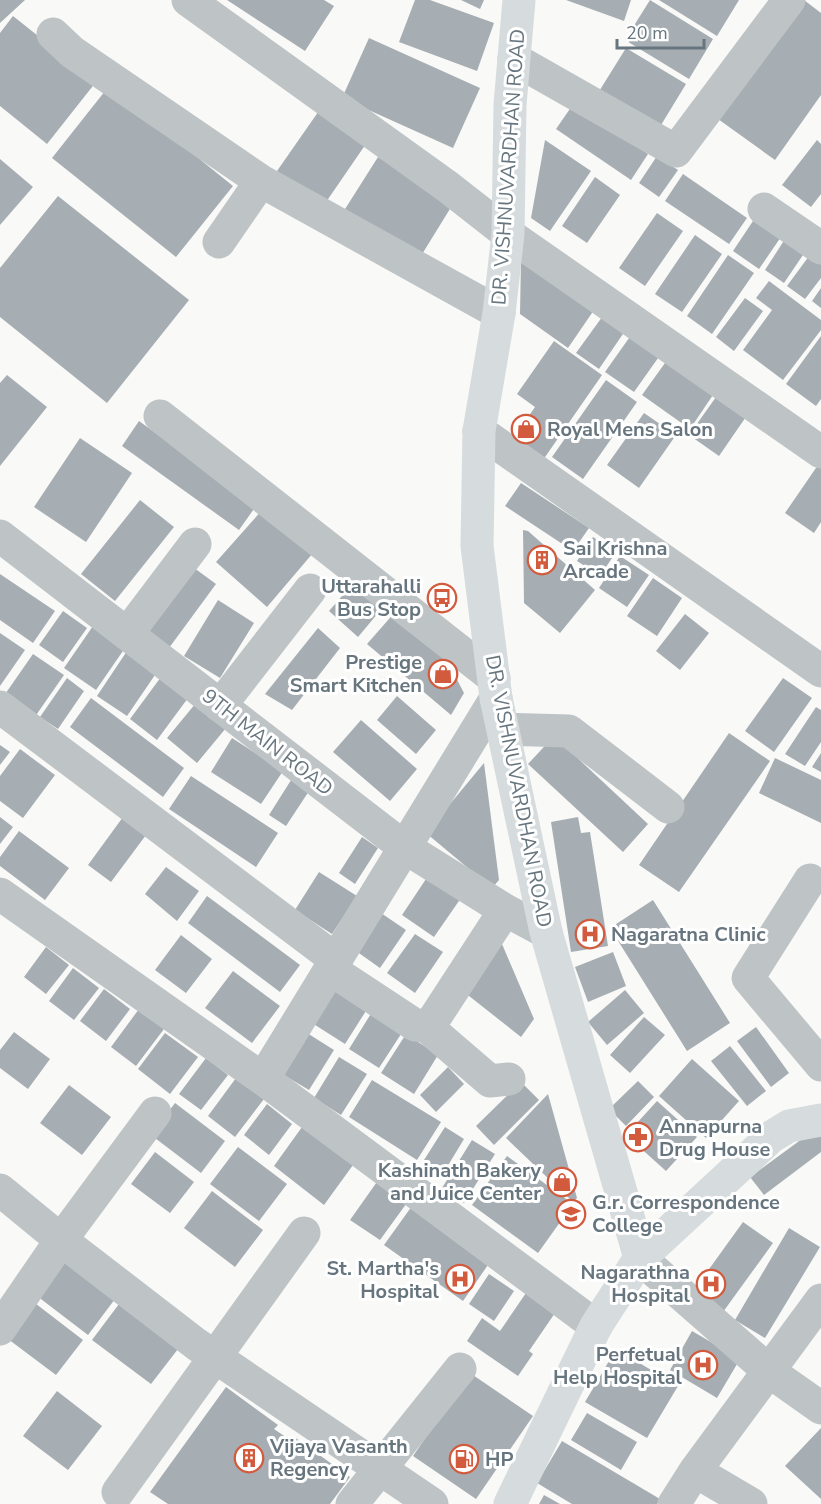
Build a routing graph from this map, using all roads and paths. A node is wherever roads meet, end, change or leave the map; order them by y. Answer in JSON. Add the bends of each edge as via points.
{"nodes":[{"id":1,"x":188,"y":0,"type":"edge"},
{"id":2,"x":519,"y":0,"type":"edge"},
{"id":3,"x":789,"y":0,"type":"edge"},
{"id":4,"x":53,"y":34,"type":"dead end"},
{"id":5,"x":514,"y":59,"type":"junction"},
{"id":6,"x":261,"y":181,"type":"junction"},
{"id":7,"x":764,"y":209,"type":"dead end"},
{"id":8,"x":508,"y":234,"type":"junction"},
{"id":9,"x":219,"y":242,"type":"dead end"},
{"id":10,"x":821,"y":248,"type":"edge"},
{"id":11,"x":499,"y":313,"type":"junction"},
{"id":12,"x":160,"y":416,"type":"dead end"},
{"id":13,"x":479,"y":431,"type":"junction"},
{"id":14,"x":821,"y":452,"type":"edge"},
{"id":15,"x":0,"y":536,"type":"edge"},
{"id":16,"x":195,"y":544,"type":"dead end"},
{"id":17,"x":310,"y":590,"type":"dead end"},
{"id":18,"x":127,"y":634,"type":"junction"},
{"id":19,"x":821,"y":671,"type":"edge"},
{"id":20,"x":495,"y":688,"type":"junction"},
{"id":21,"x":220,"y":706,"type":"junction"},
{"id":22,"x":0,"y":707,"type":"edge"},
{"id":23,"x":503,"y":729,"type":"junction"},
{"id":24,"x":668,"y":807,"type":"dead end"},
{"id":25,"x":404,"y":847,"type":"junction"},
{"id":26,"x":810,"y":880,"type":"dead end"},
{"id":27,"x":0,"y":894,"type":"edge"},
{"id":28,"x":505,"y":910,"type":"junction"},
{"id":29,"x":546,"y":932,"type":"junction"},
{"id":30,"x":333,"y":964,"type":"junction"},
{"id":31,"x":426,"y":1026,"type":"junction"},
{"id":32,"x":821,"y":1065,"type":"edge"},
{"id":33,"x":263,"y":1079,"type":"junction"},
{"id":34,"x":509,"y":1079,"type":"dead end"},
{"id":35,"x":154,"y":1113,"type":"dead end"},
{"id":36,"x":821,"y":1120,"type":"edge"},
{"id":37,"x":0,"y":1190,"type":"edge"},
{"id":38,"x":304,"y":1233,"type":"dead end"},
{"id":39,"x":62,"y":1240,"type":"junction"},
{"id":40,"x":640,"y":1258,"type":"junction"},
{"id":41,"x":821,"y":1300,"type":"edge"},
{"id":42,"x":596,"y":1326,"type":"junction"},
{"id":43,"x":0,"y":1329,"type":"edge"},
{"id":44,"x":216,"y":1358,"type":"junction"},
{"id":45,"x":460,"y":1368,"type":"dead end"},
{"id":46,"x":770,"y":1372,"type":"junction"},
{"id":47,"x":821,"y":1408,"type":"edge"},
{"id":48,"x":378,"y":1469,"type":"junction"},
{"id":49,"x":695,"y":1471,"type":"junction"},
{"id":50,"x":118,"y":1492,"type":"dead end"},
{"id":51,"x":352,"y":1504,"type":"edge"},
{"id":52,"x":432,"y":1504,"type":"edge"},
{"id":53,"x":510,"y":1504,"type":"edge"},
{"id":54,"x":674,"y":1504,"type":"edge"},
{"id":55,"x":751,"y":1504,"type":"edge"}],
"edges":[{"from":1,"to":8,"type":"street"},
{"from":2,"to":5,"type":"main road","name":"DR. VISHNUVARDHAN ROAD"},
{"from":3,"to":5,"type":"street","via":[[676,151]]},
{"from":4,"to":6,"type":"street","via":[[72,52]]},
{"from":5,"to":8,"type":"main road","name":"DR. VISHNUVARDHAN ROAD"},
{"from":6,"to":9,"type":"street"},
{"from":6,"to":11,"type":"street"},
{"from":7,"to":10,"type":"street"},
{"from":8,"to":11,"type":"main road","name":"DR. VISHNUVARDHAN ROAD"},
{"from":8,"to":14,"type":"street"},
{"from":11,"to":13,"type":"main road","name":"DR. VISHNUVARDHAN ROAD"},
{"from":12,"to":20,"type":"street"},
{"from":13,"to":19,"type":"street"},
{"from":13,"to":20,"type":"main road","name":"DR. VISHNUVARDHAN ROAD","via":[[477,546]]},
{"from":15,"to":18,"type":"street","name":"9TH MAIN ROAD"},
{"from":16,"to":18,"type":"street"},
{"from":17,"to":21,"type":"street"},
{"from":18,"to":21,"type":"street","name":"9TH MAIN ROAD"},
{"from":20,"to":23,"type":"main road","name":"DR. VISHNUVARDHAN ROAD"},
{"from":20,"to":25,"type":"street"},
{"from":21,"to":25,"type":"street","name":"9TH MAIN ROAD"},
{"from":22,"to":30,"type":"street"},
{"from":23,"to":24,"type":"street","via":[[569,731]]},
{"from":23,"to":29,"type":"main road","name":"DR. VISHNUVARDHAN ROAD"},
{"from":25,"to":28,"type":"street","name":"9TH MAIN ROAD"},
{"from":25,"to":30,"type":"street"},
{"from":26,"to":32,"type":"street","via":[[748,978]]},
{"from":27,"to":33,"type":"street"},
{"from":28,"to":29,"type":"street","name":"9TH MAIN ROAD"},
{"from":28,"to":31,"type":"street"},
{"from":29,"to":40,"type":"main road","name":"DR. VISHNUVARDHAN ROAD"},
{"from":30,"to":31,"type":"street","via":[[415,1025]]},
{"from":30,"to":33,"type":"street"},
{"from":31,"to":34,"type":"street","via":[[490,1081]]},
{"from":33,"to":42,"type":"street"},
{"from":35,"to":39,"type":"street"},
{"from":36,"to":40,"type":"main road","via":[[789,1126],[771,1137]]},
{"from":37,"to":39,"type":"street"},
{"from":38,"to":44,"type":"street"},
{"from":39,"to":43,"type":"street"},
{"from":39,"to":44,"type":"street"},
{"from":40,"to":42,"type":"main road"},
{"from":40,"to":46,"type":"street"},
{"from":41,"to":46,"type":"street"},
{"from":42,"to":53,"type":"main road"},
{"from":44,"to":48,"type":"street"},
{"from":44,"to":50,"type":"street"},
{"from":45,"to":48,"type":"street"},
{"from":46,"to":47,"type":"street"},
{"from":46,"to":49,"type":"street"},
{"from":48,"to":51,"type":"street"},
{"from":48,"to":52,"type":"street"},
{"from":49,"to":54,"type":"street"},
{"from":49,"to":55,"type":"street"}]}
